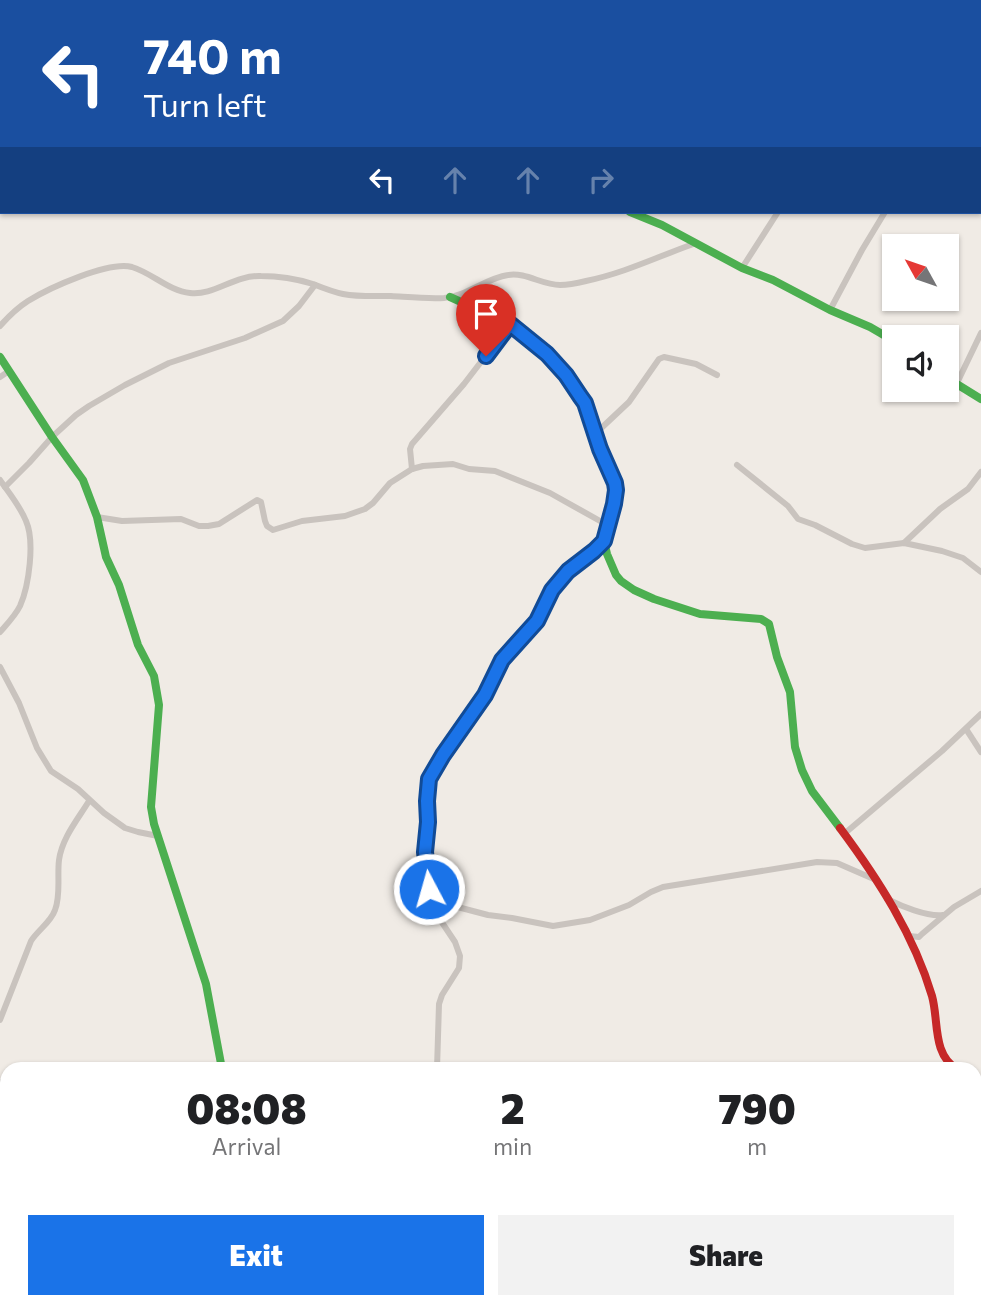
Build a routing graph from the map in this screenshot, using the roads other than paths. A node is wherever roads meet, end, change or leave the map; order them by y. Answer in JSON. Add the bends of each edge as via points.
{"nodes":[{"id":1,"x":635,"y":214,"type":"edge"},
{"id":2,"x":777,"y":214,"type":"edge"},
{"id":3,"x":884,"y":214,"type":"edge"},
{"id":4,"x":696,"y":243,"type":"junction"},
{"id":5,"x":742,"y":268,"type":"junction"},
{"id":6,"x":315,"y":285,"type":"junction"},
{"id":7,"x":450,"y":297,"type":"junction"},
{"id":8,"x":830,"y":310,"type":"junction"},
{"id":9,"x":510,"y":324,"type":"junction"},
{"id":10,"x":0,"y":326,"type":"edge"},
{"id":11,"x":882,"y":334,"type":"edge"},
{"id":12,"x":981,"y":334,"type":"edge"},
{"id":13,"x":0,"y":357,"type":"edge"},
{"id":14,"x":9,"y":371,"type":"junction"},
{"id":15,"x":717,"y":375,"type":"dead end"},
{"id":16,"x":0,"y":377,"type":"edge"},
{"id":17,"x":959,"y":379,"type":"edge"},
{"id":18,"x":959,"y":384,"type":"edge"},
{"id":19,"x":981,"y":399,"type":"edge"},
{"id":20,"x":595,"y":434,"type":"junction"},
{"id":21,"x":52,"y":437,"type":"junction"},
{"id":22,"x":737,"y":465,"type":"dead end"},
{"id":23,"x":412,"y":469,"type":"junction"},
{"id":24,"x":981,"y":472,"type":"edge"},
{"id":25,"x":2,"y":483,"type":"edge"},
{"id":26,"x":97,"y":517,"type":"junction"},
{"id":27,"x":609,"y":526,"type":"junction"},
{"id":28,"x":604,"y":541,"type":"junction"},
{"id":29,"x":904,"y":543,"type":"junction"},
{"id":30,"x":594,"y":551,"type":"junction"},
{"id":31,"x":607,"y":554,"type":"junction"},
{"id":32,"x":981,"y":572,"type":"edge"},
{"id":33,"x":0,"y":632,"type":"edge"},
{"id":34,"x":0,"y":667,"type":"edge"},
{"id":35,"x":981,"y":713,"type":"edge"},
{"id":36,"x":966,"y":729,"type":"junction"},
{"id":37,"x":981,"y":752,"type":"edge"},
{"id":38,"x":89,"y":801,"type":"junction"},
{"id":39,"x":844,"y":834,"type":"junction"},
{"id":40,"x":158,"y":836,"type":"junction"},
{"id":41,"x":876,"y":880,"type":"junction"},
{"id":42,"x":981,"y":891,"type":"edge"},
{"id":43,"x":887,"y":899,"type":"junction"},
{"id":44,"x":431,"y":900,"type":"junction"},
{"id":45,"x":945,"y":915,"type":"junction"},
{"id":46,"x":916,"y":941,"type":"junction"},
{"id":47,"x":1,"y":1013,"type":"edge"},
{"id":48,"x":221,"y":1062,"type":"edge"},
{"id":49,"x":438,"y":1062,"type":"edge"},
{"id":50,"x":948,"y":1062,"type":"edge"}],
"edges":[{"from":1,"to":4,"type":"street"},
{"from":2,"to":5,"type":"street"},
{"from":3,"to":8,"type":"street"},
{"from":4,"to":5,"type":"street"},
{"from":4,"to":7,"type":"street","via":[[597,279],[561,285],[510,274]]},
{"from":5,"to":8,"type":"street"},
{"from":6,"to":7,"type":"street","via":[[355,296]]},
{"from":6,"to":10,"type":"street","via":[[247,276],[206,292],[190,293],[141,270],[114,267],[44,293]]},
{"from":6,"to":21,"type":"street","via":[[283,321],[149,372],[82,411]]},
{"from":7,"to":9,"type":"street"},
{"from":8,"to":11,"type":"street"},
{"from":9,"to":20,"type":"street","via":[[566,375],[585,403]]},
{"from":9,"to":23,"type":"street","via":[[412,444]]},
{"from":12,"to":17,"type":"street"},
{"from":13,"to":14,"type":"street"},
{"from":14,"to":16,"type":"street"},
{"from":14,"to":21,"type":"street"},
{"from":15,"to":20,"type":"street","via":[[696,365],[659,359],[629,402]]},
{"from":18,"to":19,"type":"street"},
{"from":20,"to":27,"type":"street","via":[[616,490]]},
{"from":21,"to":25,"type":"street","via":[[29,463]]},
{"from":21,"to":26,"type":"street","via":[[83,480]]},
{"from":22,"to":29,"type":"street","via":[[798,519],[861,548]]},
{"from":23,"to":26,"type":"street","via":[[390,483],[365,509],[277,530],[267,526],[257,500],[208,526],[181,519]]},
{"from":23,"to":27,"type":"street","via":[[453,464],[495,471],[559,497]]},
{"from":24,"to":29,"type":"street","via":[[968,489]]},
{"from":25,"to":33,"type":"street","via":[[26,520],[31,546],[24,598]]},
{"from":26,"to":40,"type":"street","via":[[106,557],[157,689],[150,807]]},
{"from":27,"to":28,"type":"street"},
{"from":28,"to":30,"type":"street"},
{"from":28,"to":31,"type":"street"},
{"from":29,"to":32,"type":"street","via":[[963,558]]},
{"from":30,"to":31,"type":"street"},
{"from":30,"to":44,"type":"street","via":[[552,590],[537,621],[502,660],[485,695],[429,779],[425,852]]},
{"from":31,"to":39,"type":"street","via":[[621,581],[653,599],[700,614],[769,624],[790,692],[793,735],[802,770]]},
{"from":34,"to":38,"type":"street","via":[[45,762]]},
{"from":35,"to":36,"type":"street"},
{"from":36,"to":37,"type":"street"},
{"from":36,"to":39,"type":"street"},
{"from":38,"to":40,"type":"street","via":[[125,828]]},
{"from":38,"to":47,"type":"street","via":[[61,850],[56,908],[31,941]]},
{"from":39,"to":41,"type":"street"},
{"from":40,"to":48,"type":"street","via":[[206,984]]},
{"from":41,"to":43,"type":"street"},
{"from":41,"to":44,"type":"street","via":[[837,863],[817,862],[663,887],[590,920],[553,926]]},
{"from":42,"to":45,"type":"street"},
{"from":43,"to":45,"type":"street","via":[[935,916]]},
{"from":43,"to":46,"type":"street"},
{"from":44,"to":49,"type":"street","via":[[460,956],[459,968],[439,1004]]},
{"from":45,"to":46,"type":"street"},
{"from":46,"to":50,"type":"street","via":[[933,1000],[939,1045]]}]}
